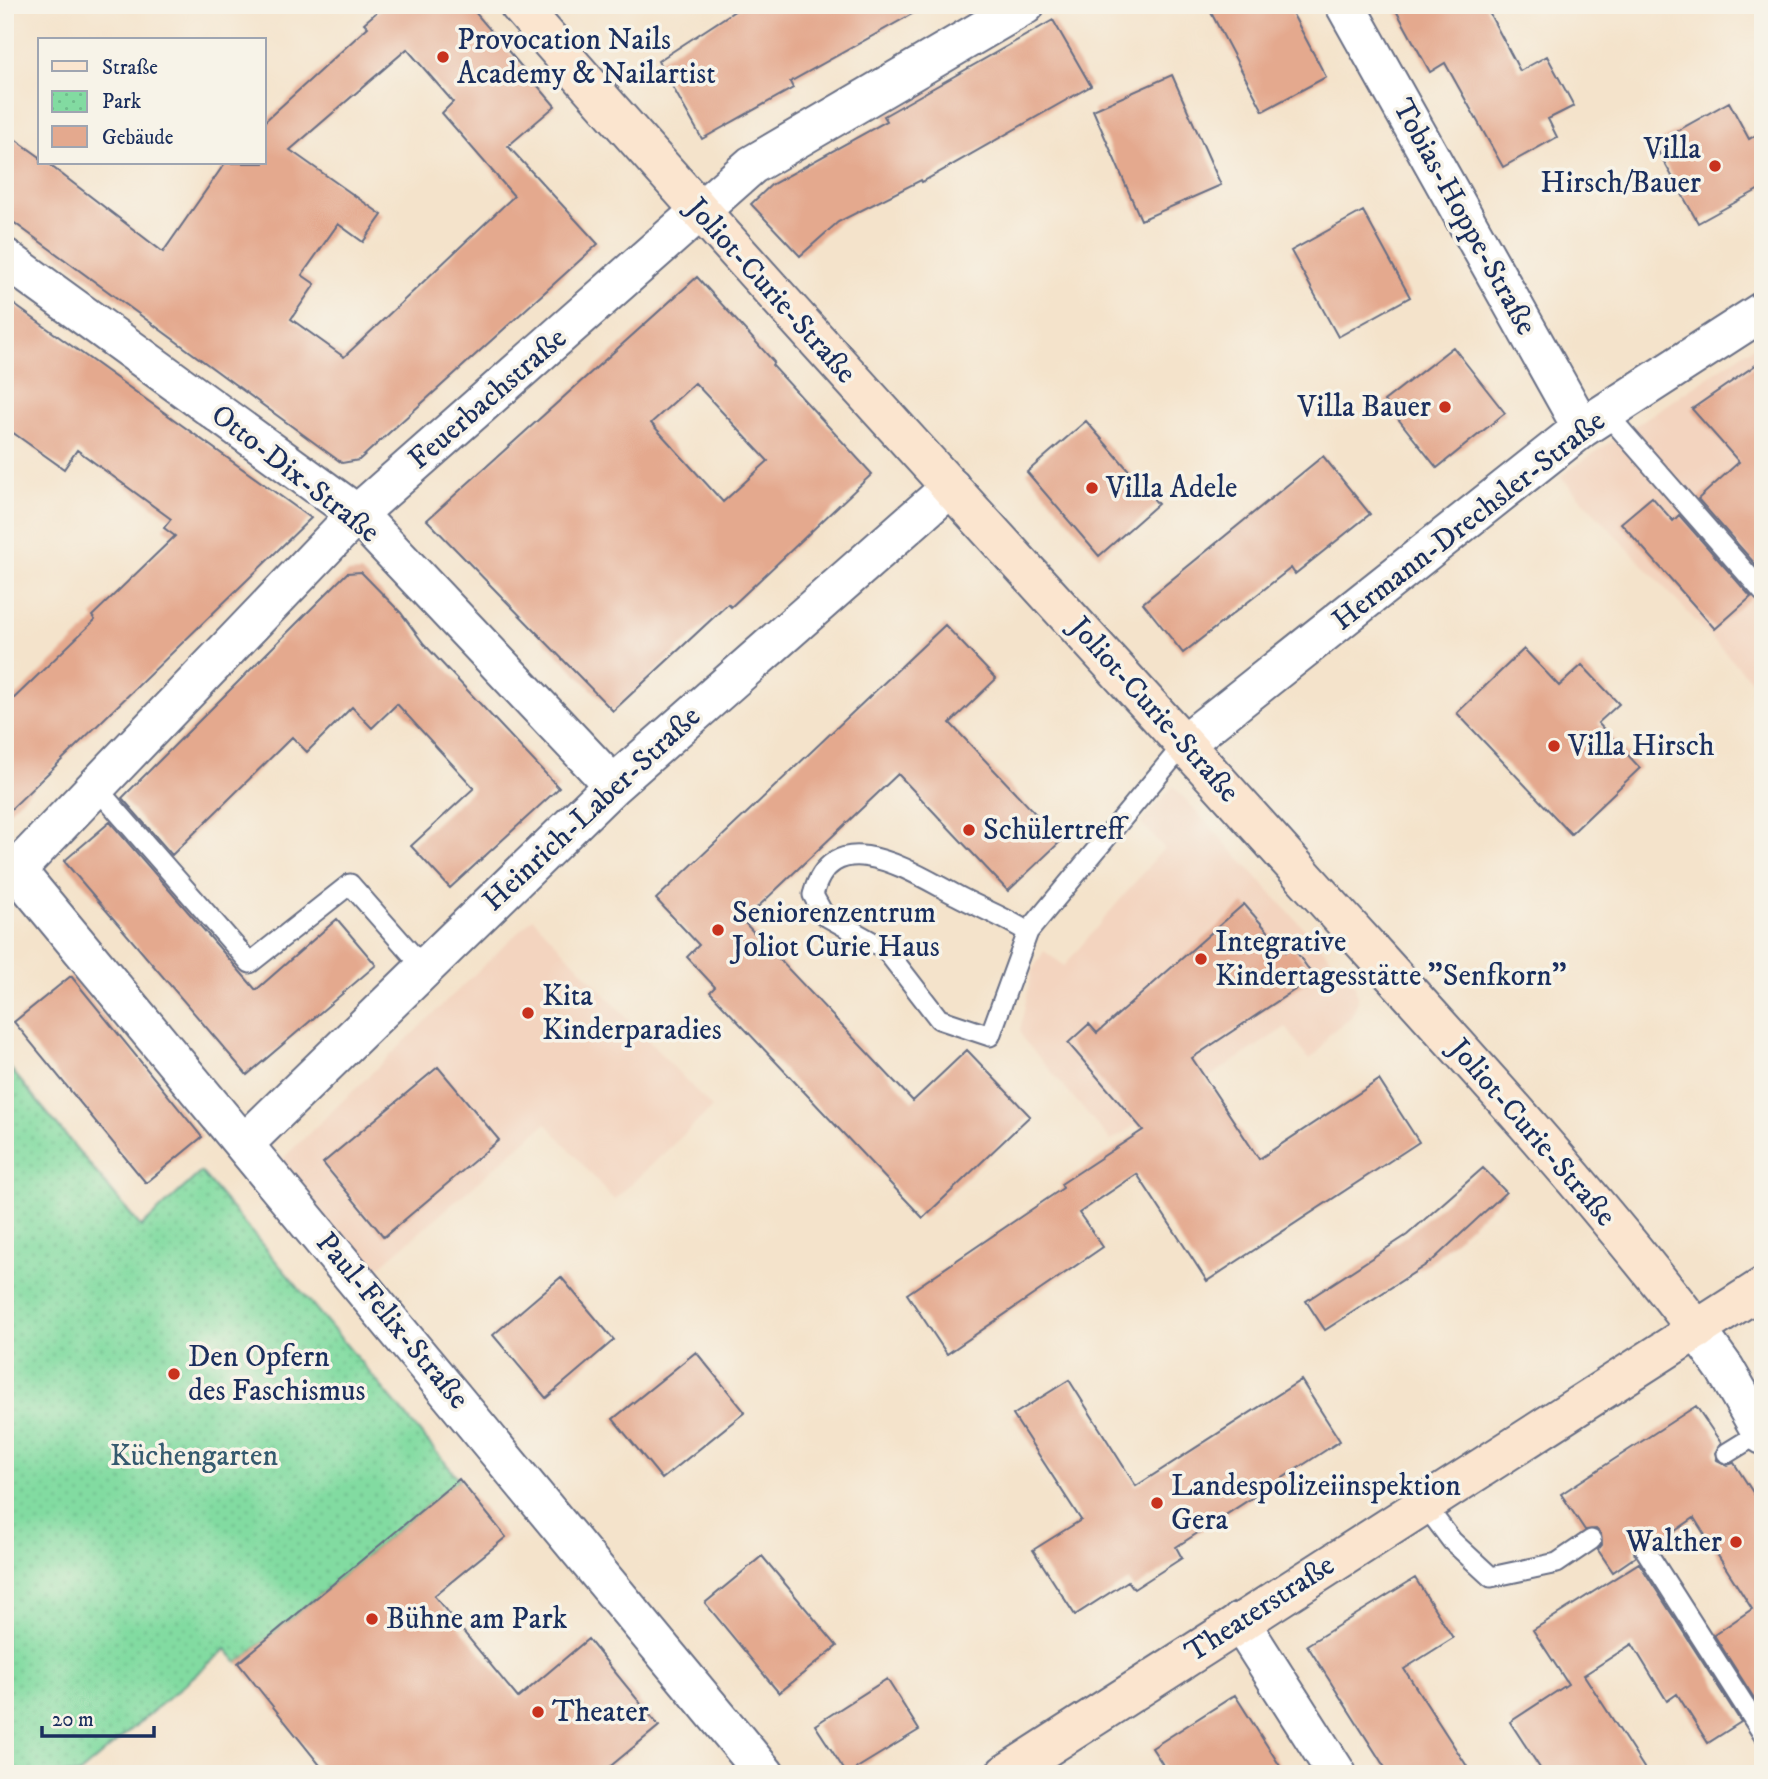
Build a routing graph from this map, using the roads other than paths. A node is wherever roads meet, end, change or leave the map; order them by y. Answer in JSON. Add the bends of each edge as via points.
{"nodes":[{"id":1,"x":519,"y":5,"type":"edge"},
{"id":2,"x":1025,"y":5,"type":"edge"},
{"id":3,"x":1345,"y":5,"type":"edge"},
{"id":4,"x":698,"y":212,"type":"junction"},
{"id":5,"x":5,"y":258,"type":"edge"},
{"id":6,"x":1763,"y":312,"type":"edge"},
{"id":7,"x":1594,"y":421,"type":"junction"},
{"id":8,"x":951,"y":487,"type":"junction"},
{"id":9,"x":356,"y":514,"type":"junction"},
{"id":10,"x":1763,"y":592,"type":"edge"},
{"id":11,"x":1185,"y":743,"type":"junction"},
{"id":12,"x":613,"y":785,"type":"junction"},
{"id":13,"x":95,"y":786,"type":"junction"},
{"id":14,"x":16,"y":870,"type":"joint"},
{"id":15,"x":1028,"y":932,"type":"junction"},
{"id":16,"x":424,"y":968,"type":"junction"},
{"id":17,"x":245,"y":1143,"type":"junction"},
{"id":18,"x":1763,"y":1287,"type":"edge"},
{"id":19,"x":1697,"y":1330,"type":"junction"},
{"id":20,"x":1762,"y":1433,"type":"edge"},
{"id":21,"x":1727,"y":1453,"type":"dead end"},
{"id":22,"x":1424,"y":1504,"type":"junction"},
{"id":23,"x":1591,"y":1540,"type":"dead end"},
{"id":24,"x":1646,"y":1551,"type":"dead end"},
{"id":25,"x":1240,"y":1622,"type":"junction"},
{"id":26,"x":1763,"y":1734,"type":"edge"},
{"id":27,"x":765,"y":1774,"type":"edge"},
{"id":28,"x":1005,"y":1774,"type":"edge"},
{"id":29,"x":1337,"y":1774,"type":"edge"}],
"edges":[{"from":1,"to":4,"type":"main road","name":"Joliot-Curie-Straße"},
{"from":2,"to":4,"type":"street","name":"Feuerbachstraße","via":[[752,165]]},
{"from":3,"to":7,"type":"street","name":"Tobias-Hoppe-Straße"},
{"from":4,"to":8,"type":"main road","name":"Joliot-Curie-Straße"},
{"from":4,"to":9,"type":"street","name":"Feuerbachstraße"},
{"from":5,"to":9,"type":"street","name":"Otto-Dix-Straße"},
{"from":6,"to":7,"type":"street","name":"Hermann-Drechsler-Straße"},
{"from":7,"to":10,"type":"lane"},
{"from":7,"to":11,"type":"street","name":"Hermann-Drechsler-Straße"},
{"from":8,"to":11,"type":"main road","name":"Joliot-Curie-Straße"},
{"from":8,"to":12,"type":"street","name":"Heinrich-Laber-Straße"},
{"from":9,"to":12,"type":"street","name":"Otto-Dix-Straße"},
{"from":9,"to":13,"type":"street","name":"Feuerbachstraße"},
{"from":11,"to":15,"type":"lane"},
{"from":11,"to":19,"type":"main road","name":"Joliot-Curie-Straße","via":[[1534,1132]]},
{"from":12,"to":16,"type":"street","name":"Heinrich-Laber-Straße"},
{"from":13,"to":14,"type":"street","name":"Feuerbachstraße"},
{"from":13,"to":16,"type":"lane","via":[[250,963],[350,884]]},
{"from":14,"to":17,"type":"street","name":"Paul-Felix-Straße"},
{"from":15,"to":15,"type":"lane","via":[[886,859],[858,855],[840,859],[818,877],[813,895],[824,915],[885,948],[939,1019],[990,1036]]},
{"from":16,"to":17,"type":"street","name":"Heinrich-Laber-Straße"},
{"from":17,"to":27,"type":"street","name":"Paul-Felix-Straße"},
{"from":18,"to":19,"type":"main road","name":"Theaterstraße"},
{"from":19,"to":20,"type":"street","name":"Joliot-Curie-Straße"},
{"from":19,"to":22,"type":"main road","name":"Theaterstraße"},
{"from":20,"to":21,"type":"lane"},
{"from":22,"to":23,"type":"lane","via":[[1452,1541],[1491,1577],[1557,1563]]},
{"from":22,"to":25,"type":"main road","name":"Theaterstraße"},
{"from":24,"to":26,"type":"lane"},
{"from":25,"to":28,"type":"main road","name":"Theaterstraße"},
{"from":25,"to":29,"type":"street"}]}
